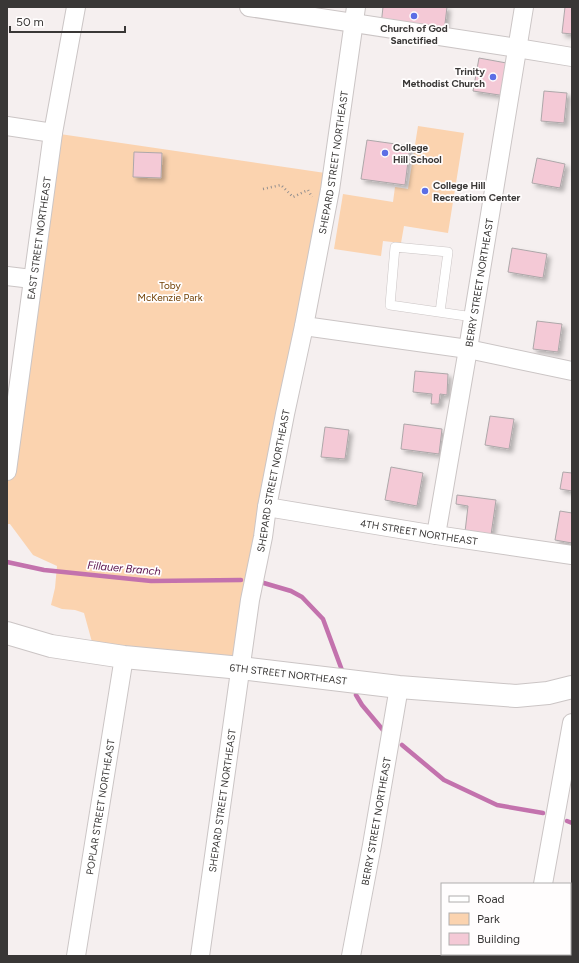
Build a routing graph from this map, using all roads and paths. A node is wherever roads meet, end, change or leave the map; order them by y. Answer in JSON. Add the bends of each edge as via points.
{"nodes":[{"id":1,"x":76,"y":7,"type":"edge"},
{"id":2,"x":249,"y":7,"type":"edge"},
{"id":3,"x":524,"y":7,"type":"edge"},
{"id":4,"x":355,"y":15,"type":"edge"},
{"id":5,"x":517,"y":48,"type":"junction"},
{"id":6,"x":572,"y":58,"type":"edge"},
{"id":7,"x":7,"y":126,"type":"edge"},
{"id":8,"x":53,"y":133,"type":"junction"},
{"id":9,"x":263,"y":189,"type":"dead end"},
{"id":10,"x":328,"y":206,"type":"junction"},
{"id":11,"x":7,"y":276,"type":"edge"},
{"id":12,"x":32,"y":279,"type":"junction"},
{"id":13,"x":440,"y":312,"type":"junction"},
{"id":14,"x":473,"y":317,"type":"junction"},
{"id":15,"x":304,"y":326,"type":"junction"},
{"id":16,"x":468,"y":349,"type":"junction"},
{"id":17,"x":572,"y":371,"type":"edge"},
{"id":18,"x":7,"y":471,"type":"edge"},
{"id":19,"x":267,"y":507,"type":"junction"},
{"id":20,"x":436,"y":535,"type":"junction"},
{"id":21,"x":572,"y":554,"type":"edge"},
{"id":22,"x":7,"y":634,"type":"edge"},
{"id":23,"x":124,"y":657,"type":"junction"},
{"id":24,"x":240,"y":668,"type":"junction"},
{"id":25,"x":399,"y":687,"type":"junction"},
{"id":26,"x":572,"y":688,"type":"edge"},
{"id":27,"x":572,"y":723,"type":"edge"},
{"id":28,"x":543,"y":883,"type":"edge"},
{"id":29,"x":76,"y":956,"type":"edge"},
{"id":30,"x":200,"y":956,"type":"edge"},
{"id":31,"x":351,"y":956,"type":"edge"}],
"edges":[{"from":1,"to":8,"type":"street","name":"EAST STREET NORTHEAST"},
{"from":2,"to":4,"type":"street"},
{"from":3,"to":5,"type":"street","name":"BERRY STREET NORTHEAST"},
{"from":4,"to":5,"type":"street"},
{"from":4,"to":10,"type":"street","name":"SHEPARD STREET NORTHEAST"},
{"from":5,"to":6,"type":"street"},
{"from":5,"to":14,"type":"street","name":"BERRY STREET NORTHEAST"},
{"from":7,"to":8,"type":"street"},
{"from":8,"to":12,"type":"street","name":"EAST STREET NORTHEAST"},
{"from":9,"to":10,"type":"path","via":[[281,185],[293,196],[308,190],[313,200]]},
{"from":10,"to":15,"type":"street","name":"SHEPARD STREET NORTHEAST"},
{"from":11,"to":12,"type":"street"},
{"from":12,"to":18,"type":"street","name":"EAST STREET NORTHEAST"},
{"from":13,"to":13,"type":"lane","via":[[390,305],[395,247],[448,252]]},
{"from":13,"to":14,"type":"lane"},
{"from":14,"to":16,"type":"street","name":"BERRY STREET NORTHEAST"},
{"from":15,"to":16,"type":"street"},
{"from":15,"to":19,"type":"street","name":"SHEPARD STREET NORTHEAST"},
{"from":16,"to":17,"type":"street"},
{"from":16,"to":20,"type":"street","name":"BERRY STREET NORTHEAST"},
{"from":19,"to":20,"type":"street","name":"4TH STREET NORTHEAST"},
{"from":19,"to":24,"type":"street","name":"SHEPARD STREET NORTHEAST"},
{"from":20,"to":21,"type":"street","name":"4TH STREET NORTHEAST"},
{"from":22,"to":23,"type":"street","name":"6TH STREET NORTHEAST","via":[[51,646]]},
{"from":23,"to":24,"type":"street","name":"6TH STREET NORTHEAST"},
{"from":23,"to":29,"type":"street","name":"POPLAR STREET NORTHEAST"},
{"from":24,"to":25,"type":"street","name":"6TH STREET NORTHEAST"},
{"from":24,"to":30,"type":"street","name":"SHEPARD STREET NORTHEAST"},
{"from":25,"to":26,"type":"street","name":"6TH STREET NORTHEAST","via":[[516,696]]},
{"from":25,"to":31,"type":"street","name":"BERRY STREET NORTHEAST"},
{"from":27,"to":28,"type":"street"}]}
